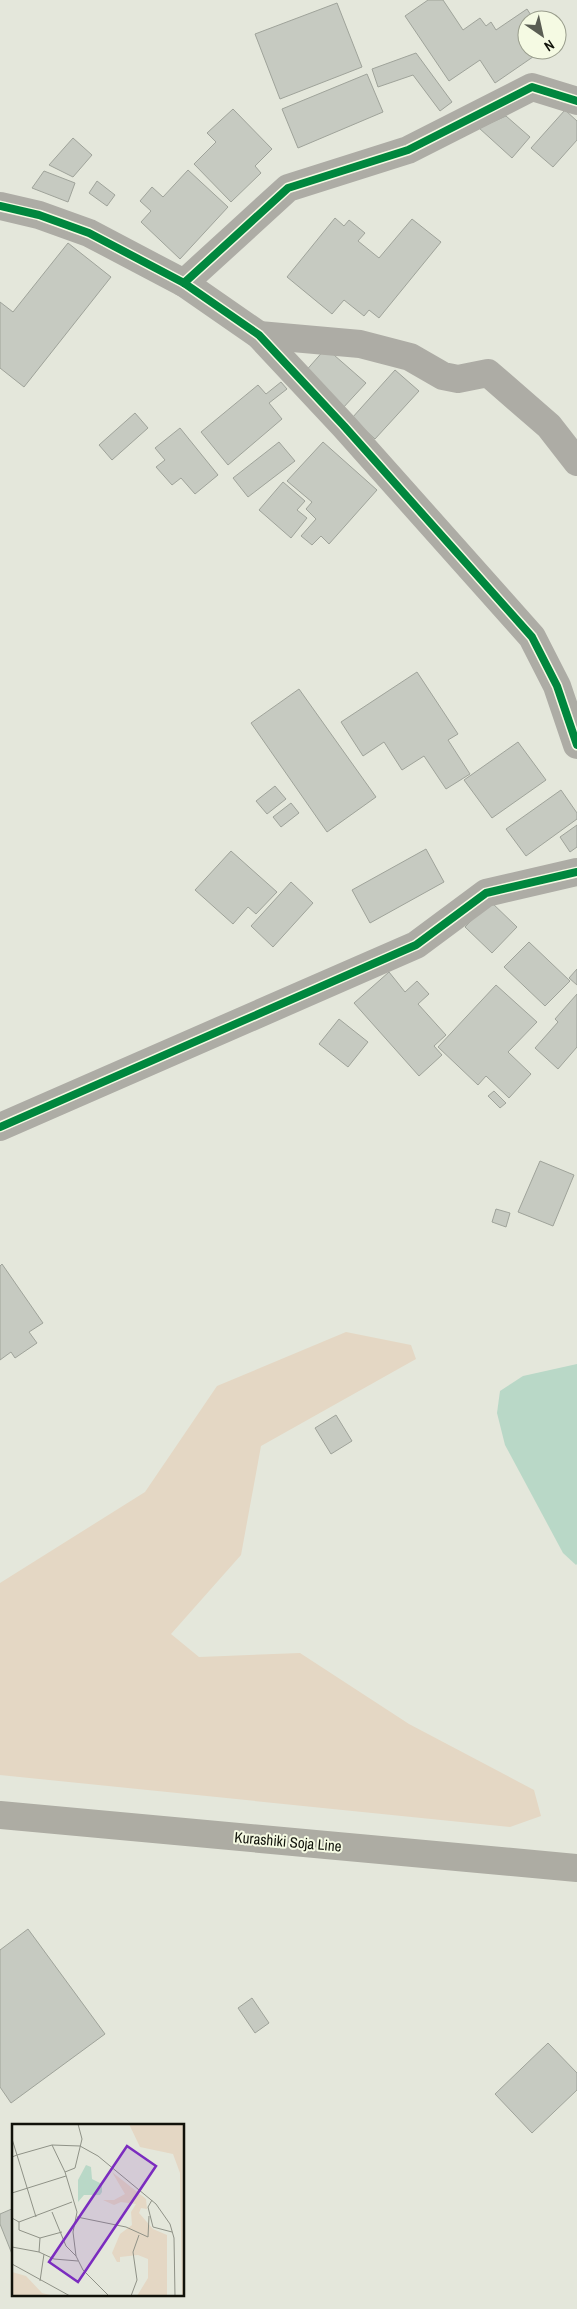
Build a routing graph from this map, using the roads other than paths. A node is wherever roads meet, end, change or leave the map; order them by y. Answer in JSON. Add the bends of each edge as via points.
{"nodes":[{"id":1,"x":577,"y":101,"type":"edge"},
{"id":2,"x":0,"y":206,"type":"edge"},
{"id":3,"x":184,"y":283,"type":"junction"},
{"id":4,"x":259,"y":335,"type":"junction"},
{"id":5,"x":577,"y":462,"type":"edge"},
{"id":6,"x":577,"y":745,"type":"edge"},
{"id":7,"x":577,"y":872,"type":"edge"},
{"id":8,"x":0,"y":1127,"type":"edge"},
{"id":9,"x":0,"y":1815,"type":"edge"},
{"id":10,"x":577,"y":1868,"type":"edge"}],
"edges":[{"from":1,"to":3,"type":"street","via":[[532,87],[408,150],[288,188]]},
{"from":2,"to":3,"type":"street","via":[[39,215],[89,233]]},
{"from":3,"to":4,"type":"street"},
{"from":4,"to":5,"type":"street","via":[[360,344],[410,357],[444,376],[458,379],[488,373],[549,426]]},
{"from":4,"to":6,"type":"street","via":[[532,637],[557,686]]},
{"from":7,"to":8,"type":"street","via":[[486,893],[416,945]]},
{"from":9,"to":10,"type":"main road","name":"Kurashiki Soja Line"}]}
